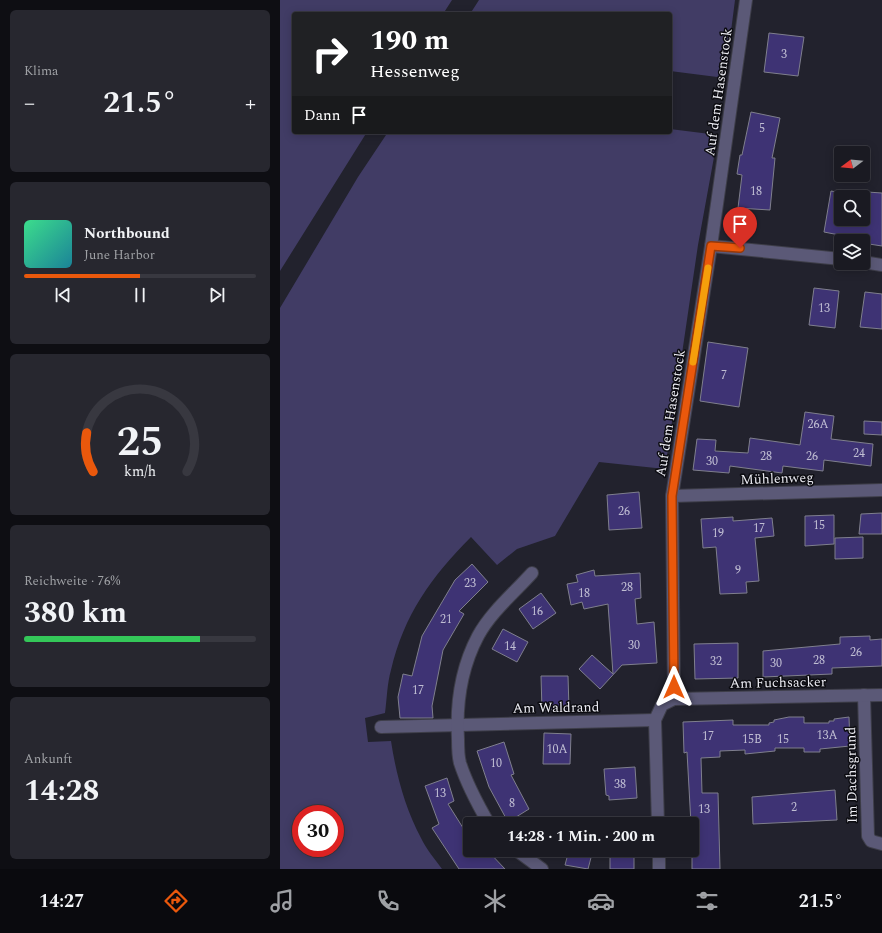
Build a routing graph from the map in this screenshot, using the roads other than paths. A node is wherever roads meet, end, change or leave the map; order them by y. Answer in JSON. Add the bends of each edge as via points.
{"nodes":[{"id":1,"x":746,"y":0,"type":"edge"},
{"id":2,"x":711,"y":246,"type":"junction"},
{"id":3,"x":834,"y":258,"type":"edge"},
{"id":4,"x":870,"y":263,"type":"edge"},
{"id":5,"x":882,"y":265,"type":"edge"},
{"id":6,"x":882,"y":490,"type":"edge"},
{"id":7,"x":672,"y":496,"type":"junction"},
{"id":8,"x":532,"y":573,"type":"dead end"},
{"id":9,"x":864,"y":695,"type":"junction"},
{"id":10,"x":882,"y":695,"type":"edge"},
{"id":11,"x":674,"y":699,"type":"junction"},
{"id":12,"x":655,"y":720,"type":"junction"},
{"id":13,"x":457,"y":725,"type":"junction"},
{"id":14,"x":381,"y":727,"type":"dead end"},
{"id":15,"x":485,"y":817,"type":"edge"},
{"id":16,"x":658,"y":817,"type":"edge"},
{"id":17,"x":882,"y":844,"type":"edge"},
{"id":18,"x":526,"y":857,"type":"edge"},
{"id":19,"x":659,"y":857,"type":"edge"},
{"id":20,"x":542,"y":869,"type":"edge"},
{"id":21,"x":659,"y":869,"type":"edge"}],
"edges":[{"from":1,"to":2,"type":"street","name":"Auf dem Hasenstock"},
{"from":2,"to":3,"type":"street"},
{"from":2,"to":7,"type":"street","name":"Auf dem Hasenstock"},
{"from":4,"to":5,"type":"street"},
{"from":6,"to":7,"type":"street","name":"Mühlenweg"},
{"from":7,"to":11,"type":"street","name":"Auf dem Hasenstock"},
{"from":8,"to":13,"type":"street","via":[[494,613],[478,635],[458,692]]},
{"from":9,"to":10,"type":"street","name":"Am Fuchsacker"},
{"from":9,"to":11,"type":"street","name":"Am Fuchsacker"},
{"from":9,"to":17,"type":"street","name":"Im Dachsgrund","via":[[868,836],[871,841]]},
{"from":11,"to":12,"type":"street","via":[[662,705]]},
{"from":12,"to":13,"type":"street","name":"Am Waldrand"},
{"from":12,"to":16,"type":"street"},
{"from":13,"to":14,"type":"street","name":"Am Waldrand"},
{"from":13,"to":15,"type":"street","via":[[459,762]]},
{"from":18,"to":20,"type":"street"},
{"from":19,"to":21,"type":"street"}]}
